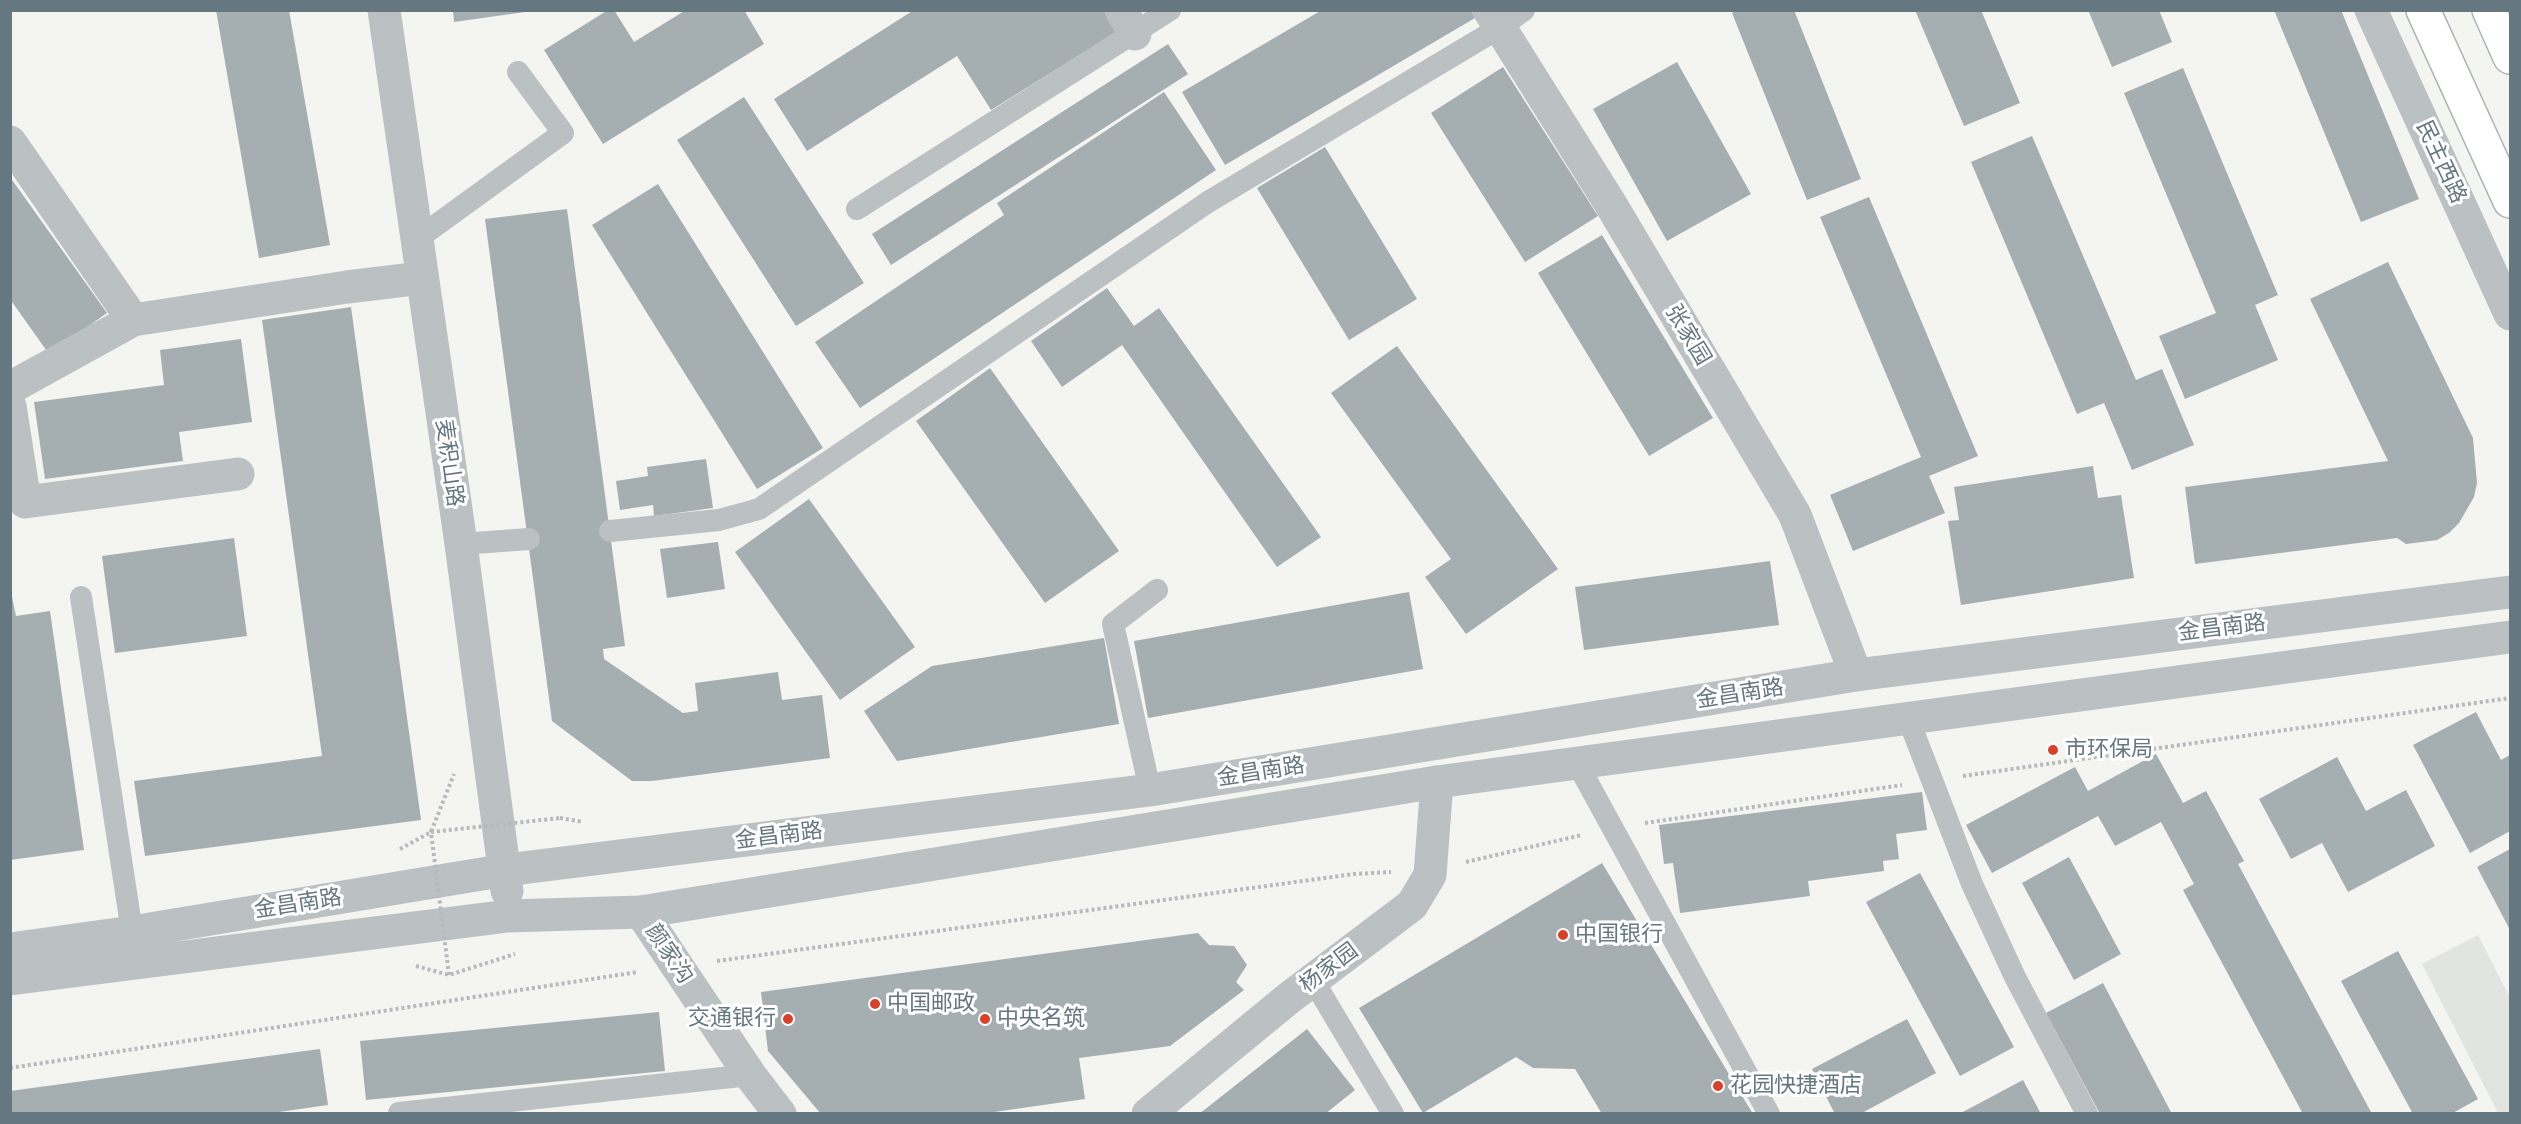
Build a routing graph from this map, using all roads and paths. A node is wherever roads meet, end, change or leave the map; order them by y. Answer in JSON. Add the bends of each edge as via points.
{"nodes":[{"id":1,"x":384,"y":10,"type":"edge"},
{"id":2,"x":1170,"y":10,"type":"edge"},
{"id":3,"x":2371,"y":10,"type":"edge"},
{"id":4,"x":2423,"y":10,"type":"edge"},
{"id":5,"x":2489,"y":10,"type":"edge"},
{"id":6,"x":1504,"y":16,"type":"edge"},
{"id":7,"x":1128,"y":22,"type":"edge"},
{"id":8,"x":2511,"y":57,"type":"edge"},
{"id":9,"x":518,"y":72,"type":"dead end"},
{"id":10,"x":10,"y":142,"type":"edge"},
{"id":11,"x":2511,"y":201,"type":"edge"},
{"id":12,"x":857,"y":209,"type":"dead end"},
{"id":13,"x":417,"y":239,"type":"junction"},
{"id":14,"x":422,"y":278,"type":"junction"},
{"id":15,"x":2511,"y":314,"type":"edge"},
{"id":16,"x":133,"y":320,"type":"junction"},
{"id":17,"x":10,"y":388,"type":"edge"},
{"id":18,"x":10,"y":406,"type":"edge"},
{"id":19,"x":238,"y":474,"type":"dead end"},
{"id":20,"x":610,"y":531,"type":"dead end"},
{"id":21,"x":529,"y":539,"type":"dead end"},
{"id":22,"x":461,"y":544,"type":"junction"},
{"id":23,"x":1157,"y":590,"type":"dead end"},
{"id":24,"x":2511,"y":591,"type":"edge"},
{"id":25,"x":81,"y":597,"type":"dead end"},
{"id":26,"x":2511,"y":637,"type":"edge"},
{"id":27,"x":1856,"y":675,"type":"junction"},
{"id":28,"x":2511,"y":698,"type":"edge"},
{"id":29,"x":1908,"y":718,"type":"junction"},
{"id":30,"x":1578,"y":763,"type":"junction"},
{"id":31,"x":1932,"y":781,"type":"junction"},
{"id":32,"x":1437,"y":782,"type":"junction"},
{"id":33,"x":1150,"y":790,"type":"junction"},
{"id":34,"x":560,"y":818,"type":"dead end"},
{"id":35,"x":1613,"y":828,"type":"junction"},
{"id":36,"x":506,"y":870,"type":"junction"},
{"id":37,"x":1430,"y":870,"type":"junction"},
{"id":38,"x":641,"y":912,"type":"junction"},
{"id":39,"x":508,"y":916,"type":"junction"},
{"id":40,"x":132,"y":932,"type":"junction"},
{"id":41,"x":10,"y":949,"type":"edge"},
{"id":42,"x":677,"y":966,"type":"junction"},
{"id":43,"x":449,"y":975,"type":"dead end"},
{"id":44,"x":10,"y":979,"type":"edge"},
{"id":45,"x":1313,"y":980,"type":"junction"},
{"id":46,"x":10,"y":1068,"type":"edge"},
{"id":47,"x":750,"y":1075,"type":"junction"},
{"id":48,"x":399,"y":1113,"type":"edge"},
{"id":49,"x":780,"y":1113,"type":"edge"},
{"id":50,"x":1148,"y":1113,"type":"edge"},
{"id":51,"x":1393,"y":1113,"type":"edge"},
{"id":52,"x":1769,"y":1113,"type":"edge"},
{"id":53,"x":2088,"y":1113,"type":"edge"}],
"edges":[{"from":1,"to":13,"type":"street","name":"麦积山路"},
{"from":2,"to":7,"type":"lane"},
{"from":3,"to":15,"type":"street","name":"民主西路"},
{"from":4,"to":11,"type":"main road","name":"民主西路"},
{"from":5,"to":8,"type":"main road"},
{"from":6,"to":20,"type":"lane","via":[[1208,202],[759,509],[719,520]]},
{"from":6,"to":27,"type":"street","name":"张家园","via":[[1533,78],[1795,514]]},
{"from":7,"to":12,"type":"lane"},
{"from":9,"to":13,"type":"lane","via":[[563,133]]},
{"from":10,"to":16,"type":"street"},
{"from":13,"to":14,"type":"street","name":"麦积山路"},
{"from":14,"to":16,"type":"street"},
{"from":14,"to":22,"type":"street","name":"麦积山路"},
{"from":16,"to":17,"type":"street"},
{"from":18,"to":19,"type":"street","via":[[25,502]]},
{"from":21,"to":22,"type":"lane"},
{"from":22,"to":36,"type":"street","name":"麦积山路"},
{"from":23,"to":33,"type":"lane","via":[[1113,624]]},
{"from":24,"to":27,"type":"street","name":"金昌南路"},
{"from":25,"to":40,"type":"lane"},
{"from":26,"to":29,"type":"street","name":"金昌南路"},
{"from":27,"to":33,"type":"street","name":"金昌南路"},
{"from":28,"to":31,"type":"path"},
{"from":29,"to":30,"type":"street","name":"金昌南路"},
{"from":29,"to":31,"type":"lane"},
{"from":30,"to":32,"type":"street","name":"金昌南路"},
{"from":30,"to":35,"type":"lane"},
{"from":31,"to":35,"type":"path"},
{"from":31,"to":53,"type":"lane","via":[[1972,884]]},
{"from":32,"to":37,"type":"street","name":"杨家园"},
{"from":32,"to":38,"type":"street","name":"金昌南路"},
{"from":33,"to":36,"type":"street","name":"金昌南路"},
{"from":34,"to":43,"type":"path","bridge":true,"via":[[431,832]]},
{"from":35,"to":37,"type":"path"},
{"from":35,"to":52,"type":"lane"},
{"from":36,"to":39,"type":"street","name":"麦积山路"},
{"from":36,"to":40,"type":"street","name":"金昌南路"},
{"from":37,"to":42,"type":"path","via":[[1354,874]]},
{"from":37,"to":45,"type":"street","name":"杨家园","via":[[1412,905]]},
{"from":38,"to":39,"type":"street","name":"金昌南路"},
{"from":38,"to":42,"type":"street","name":"颜家沟"},
{"from":39,"to":44,"type":"street","name":"金昌南路"},
{"from":40,"to":41,"type":"street","name":"金昌南路"},
{"from":42,"to":46,"type":"path"},
{"from":42,"to":47,"type":"street","name":"颜家沟"},
{"from":45,"to":50,"type":"street","name":"杨家园"},
{"from":45,"to":51,"type":"lane"},
{"from":47,"to":48,"type":"lane"},
{"from":47,"to":49,"type":"street","name":"颜家沟"}]}
